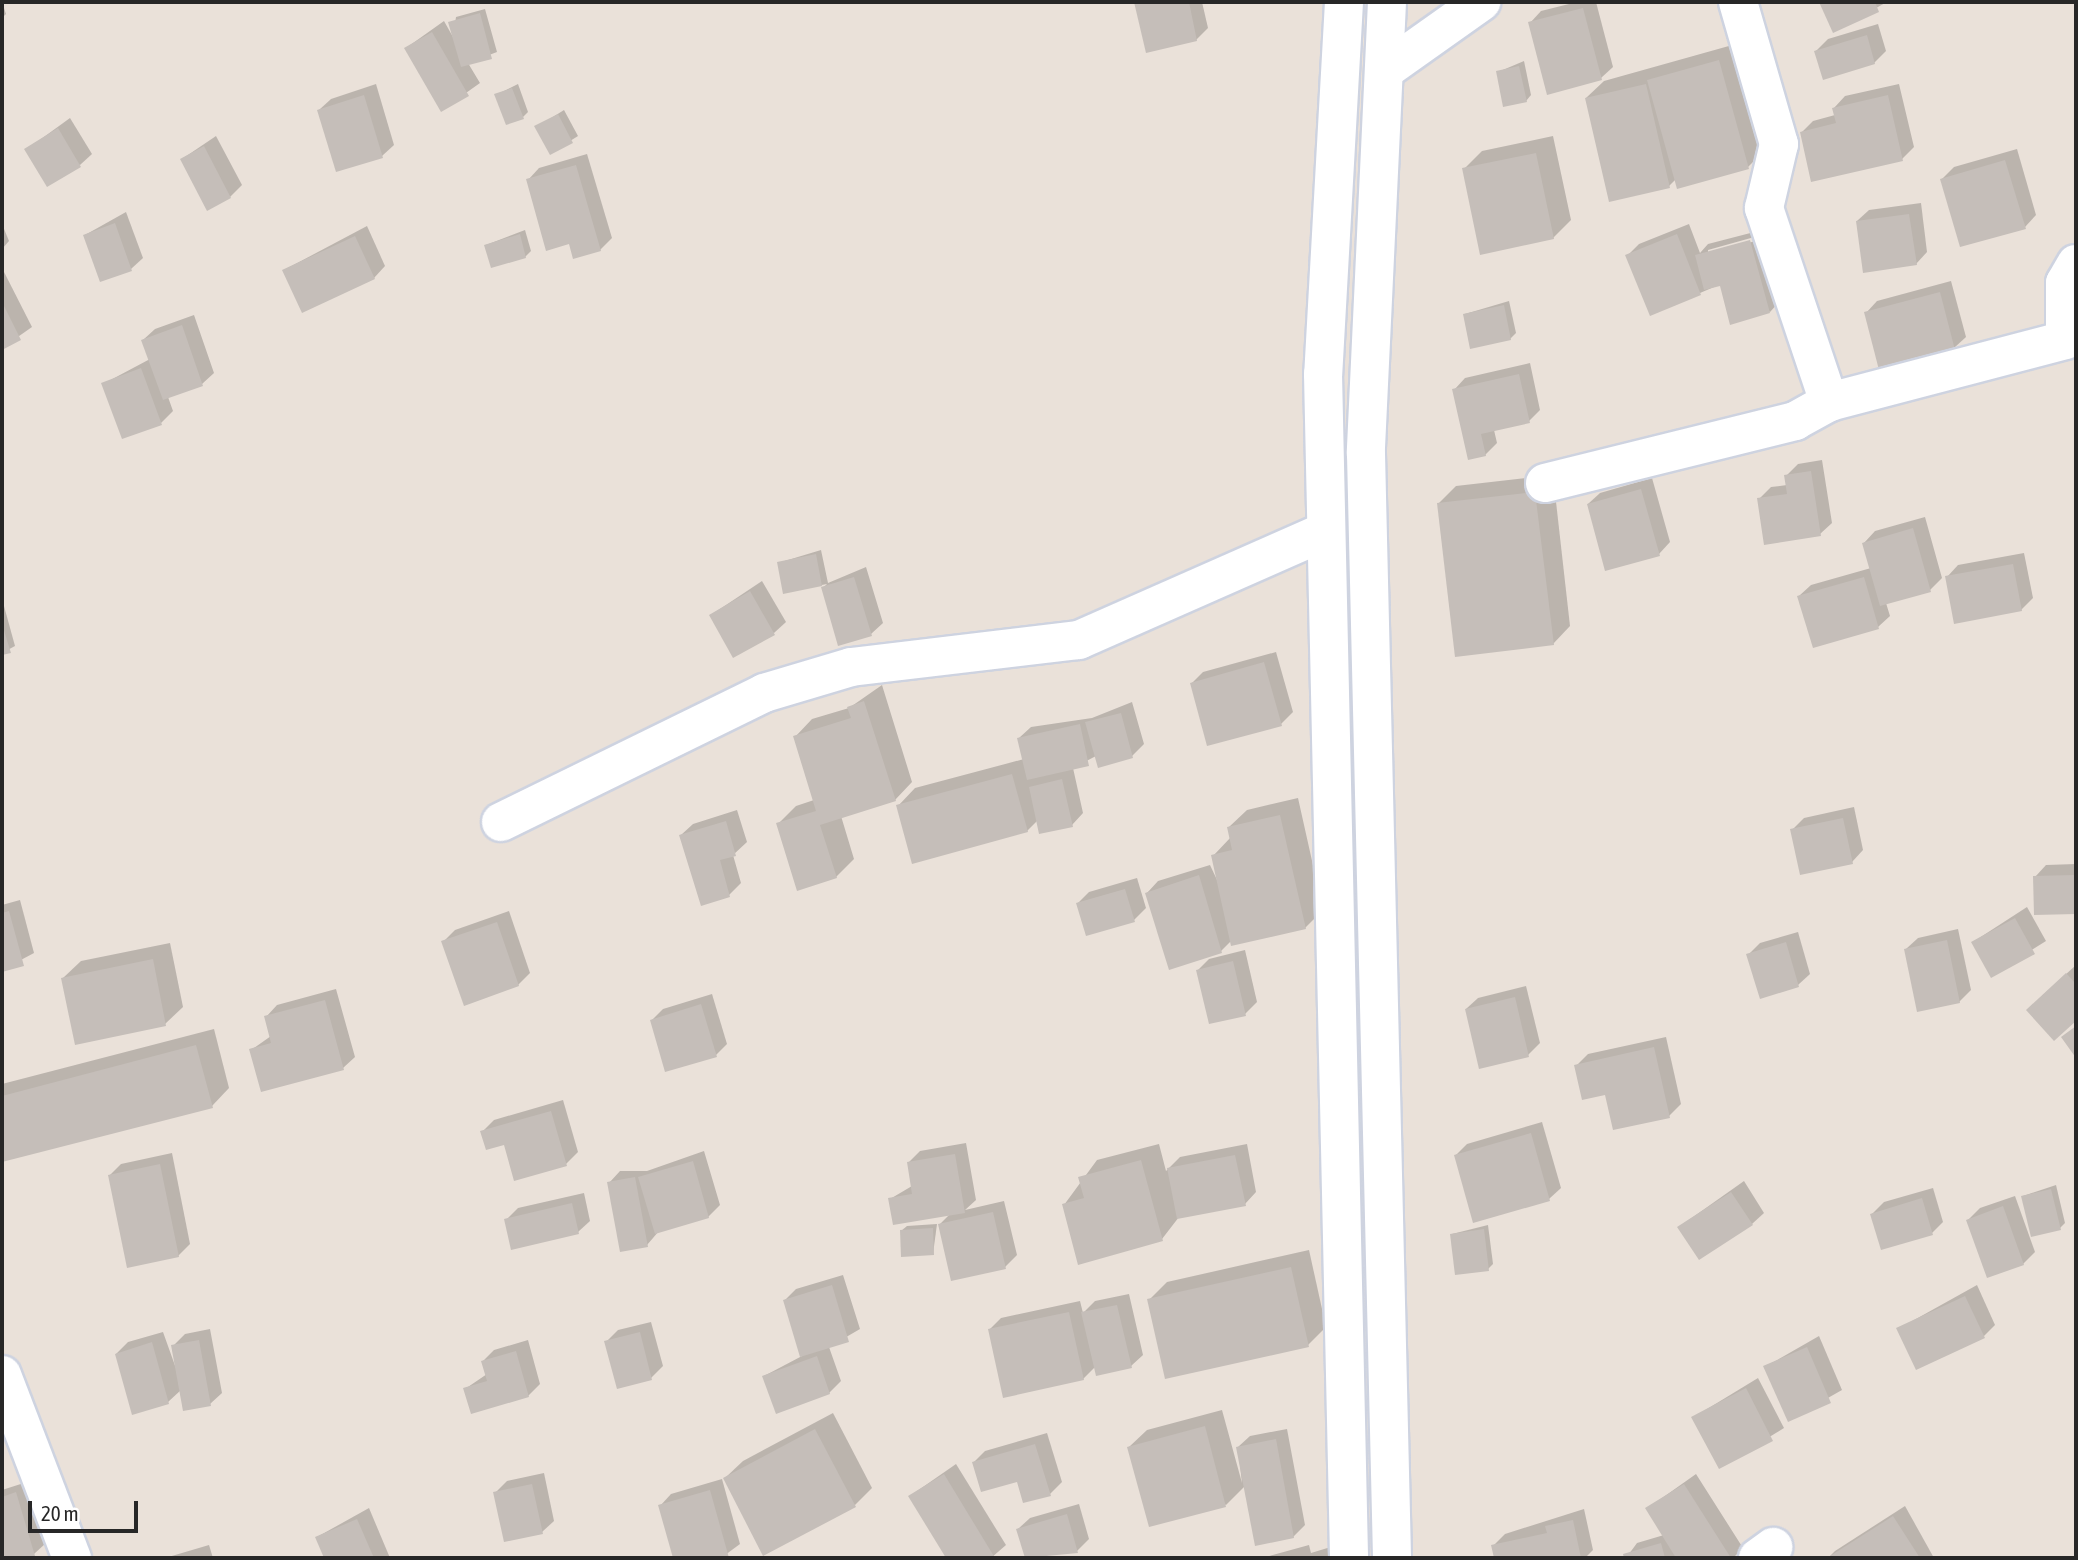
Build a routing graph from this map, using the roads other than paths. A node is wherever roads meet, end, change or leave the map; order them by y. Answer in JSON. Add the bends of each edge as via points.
{"nodes":[{"id":1,"x":1343,"y":2,"type":"edge"},
{"id":2,"x":1387,"y":2,"type":"edge"},
{"id":3,"x":1481,"y":2,"type":"edge"},
{"id":4,"x":1738,"y":2,"type":"edge"},
{"id":5,"x":1385,"y":69,"type":"junction"},
{"id":6,"x":2076,"y":264,"type":"edge"},
{"id":7,"x":1829,"y":402,"type":"junction"},
{"id":8,"x":1545,"y":483,"type":"dead end"},
{"id":9,"x":1367,"y":503,"type":"junction"},
{"id":10,"x":1324,"y":517,"type":"junction"},
{"id":11,"x":501,"y":822,"type":"dead end"},
{"id":12,"x":2,"y":1375,"type":"edge"},
{"id":13,"x":72,"y":1558,"type":"edge"},
{"id":14,"x":1349,"y":1558,"type":"edge"},
{"id":15,"x":1392,"y":1558,"type":"edge"}],
"edges":[{"from":1,"to":10,"type":"street","via":[[1323,374]]},
{"from":2,"to":5,"type":"street"},
{"from":3,"to":5,"type":"street"},
{"from":4,"to":7,"type":"street","via":[[1779,144],[1765,208]]},
{"from":5,"to":9,"type":"street"},
{"from":6,"to":7,"type":"street","via":[[2065,284],[2065,340]]},
{"from":7,"to":8,"type":"street","via":[[1795,421]]},
{"from":9,"to":10,"type":"street"},
{"from":9,"to":15,"type":"street"},
{"from":10,"to":11,"type":"street","via":[[1079,640],[851,667],[764,693]]},
{"from":10,"to":14,"type":"street"},
{"from":12,"to":13,"type":"street"}]}
